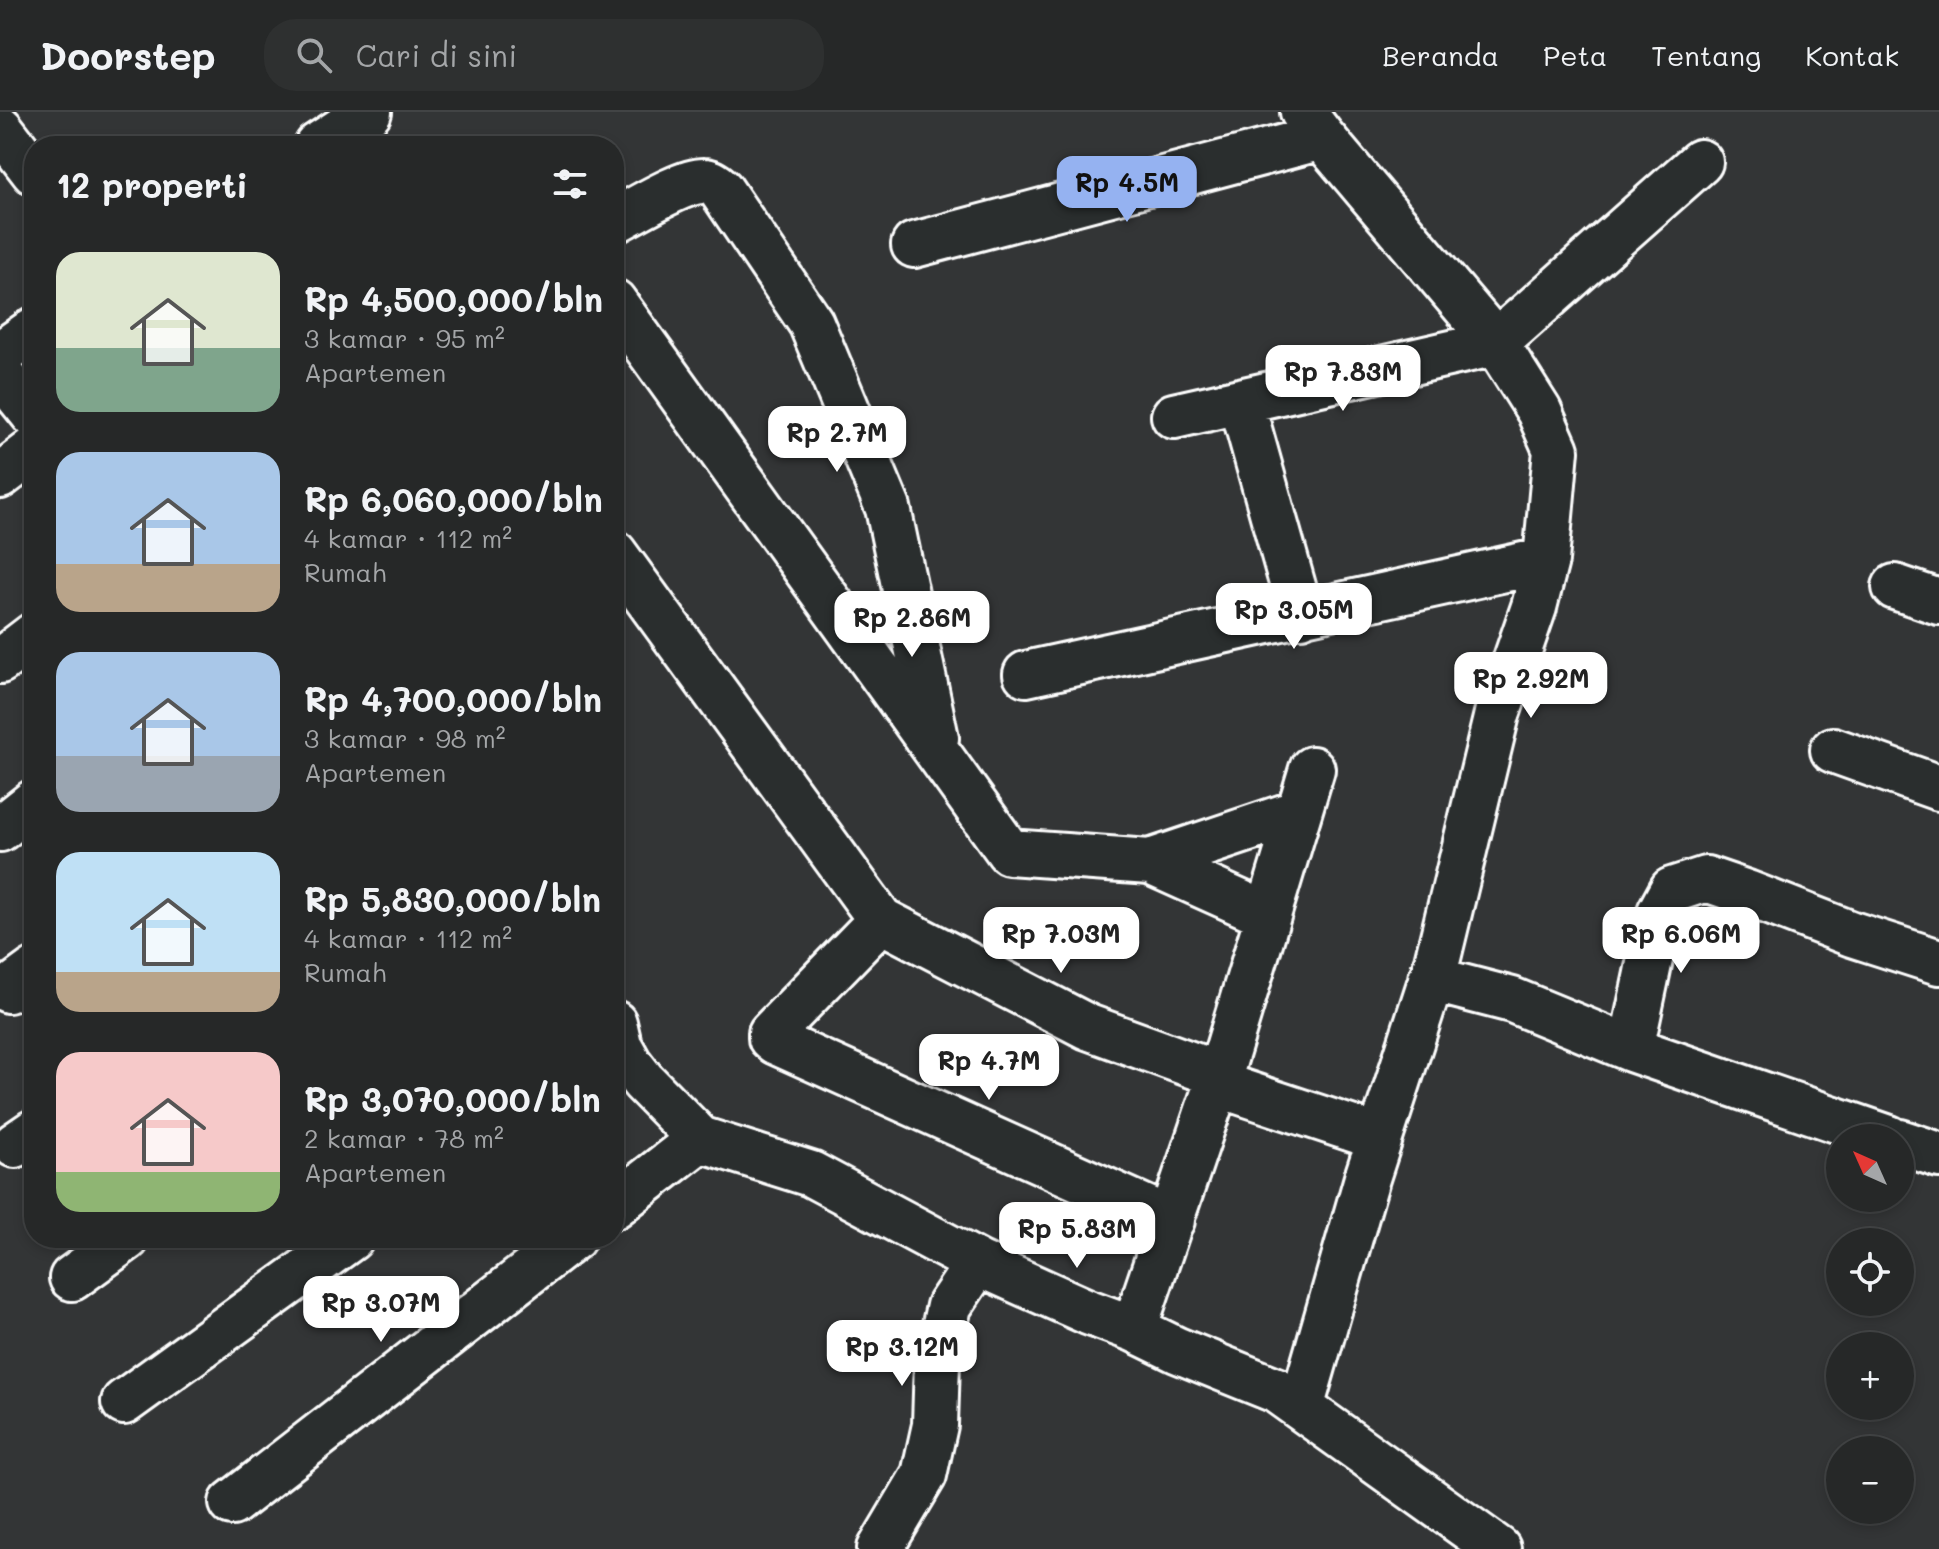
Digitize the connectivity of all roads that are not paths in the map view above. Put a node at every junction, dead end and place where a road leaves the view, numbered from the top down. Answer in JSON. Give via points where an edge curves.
{"nodes":[{"id":1,"x":369,"y":112,"type":"edge"},
{"id":2,"x":1312,"y":124,"type":"edge"},
{"id":3,"x":0,"y":128,"type":"edge"},
{"id":4,"x":332,"y":136,"type":"edge"},
{"id":5,"x":24,"y":159,"type":"edge"},
{"id":6,"x":1700,"y":162,"type":"dead end"},
{"id":7,"x":624,"y":216,"type":"edge"},
{"id":8,"x":914,"y":245,"type":"dead end"},
{"id":9,"x":624,"y":316,"type":"edge"},
{"id":10,"x":24,"y":337,"type":"edge"},
{"id":11,"x":1496,"y":343,"type":"junction"},
{"id":12,"x":0,"y":354,"type":"edge"},
{"id":13,"x":0,"y":373,"type":"edge"},
{"id":14,"x":1241,"y":401,"type":"junction"},
{"id":15,"x":24,"y":403,"type":"edge"},
{"id":16,"x":1174,"y":416,"type":"dead end"},
{"id":17,"x":24,"y":458,"type":"edge"},
{"id":18,"x":0,"y":476,"type":"edge"},
{"id":19,"x":1546,"y":560,"type":"junction"},
{"id":20,"x":624,"y":567,"type":"edge"},
{"id":21,"x":1895,"y":587,"type":"dead end"},
{"id":22,"x":1939,"y":602,"type":"edge"},
{"id":23,"x":1301,"y":615,"type":"junction"},
{"id":24,"x":24,"y":643,"type":"edge"},
{"id":25,"x":0,"y":661,"type":"edge"},
{"id":26,"x":1026,"y":674,"type":"dead end"},
{"id":27,"x":1833,"y":750,"type":"dead end"},
{"id":28,"x":940,"y":756,"type":"junction"},
{"id":29,"x":1312,"y":769,"type":"dead end"},
{"id":30,"x":1939,"y":788,"type":"edge"},
{"id":31,"x":24,"y":810,"type":"edge"},
{"id":32,"x":1299,"y":812,"type":"junction"},
{"id":33,"x":0,"y":829,"type":"edge"},
{"id":34,"x":1150,"y":862,"type":"junction"},
{"id":35,"x":1268,"y":915,"type":"junction"},
{"id":36,"x":881,"y":920,"type":"junction"},
{"id":37,"x":1939,"y":962,"type":"edge"},
{"id":38,"x":1431,"y":979,"type":"junction"},
{"id":39,"x":1631,"y":1049,"type":"junction"},
{"id":40,"x":624,"y":1054,"type":"edge"},
{"id":41,"x":1218,"y":1080,"type":"junction"},
{"id":42,"x":1848,"y":1124,"type":"edge"},
{"id":43,"x":1380,"y":1138,"type":"junction"},
{"id":44,"x":700,"y":1139,"type":"junction"},
{"id":45,"x":1914,"y":1147,"type":"edge"},
{"id":46,"x":1939,"y":1155,"type":"edge"},
{"id":47,"x":624,"y":1198,"type":"edge"},
{"id":48,"x":1172,"y":1220,"type":"junction"},
{"id":49,"x":113,"y":1248,"type":"edge"},
{"id":50,"x":337,"y":1248,"type":"edge"},
{"id":51,"x":560,"y":1248,"type":"edge"},
{"id":52,"x":978,"y":1263,"type":"junction"},
{"id":53,"x":72,"y":1278,"type":"dead end"},
{"id":54,"x":1134,"y":1329,"type":"junction"},
{"id":55,"x":124,"y":1402,"type":"dead end"},
{"id":56,"x":1301,"y":1408,"type":"junction"},
{"id":57,"x":232,"y":1503,"type":"dead end"},
{"id":58,"x":880,"y":1549,"type":"edge"},
{"id":59,"x":1498,"y":1549,"type":"edge"}],
"edges":[{"from":1,"to":4,"type":"street"},
{"from":2,"to":8,"type":"street"},
{"from":2,"to":11,"type":"street"},
{"from":3,"to":5,"type":"street"},
{"from":6,"to":11,"type":"street"},
{"from":7,"to":28,"type":"street","via":[[687,183],[714,183],[811,323],[888,508]]},
{"from":9,"to":28,"type":"street"},
{"from":10,"to":12,"type":"street"},
{"from":11,"to":14,"type":"street"},
{"from":11,"to":19,"type":"street","via":[[1539,411],[1556,450]]},
{"from":13,"to":15,"type":"street"},
{"from":14,"to":16,"type":"street"},
{"from":14,"to":23,"type":"street"},
{"from":17,"to":18,"type":"street"},
{"from":19,"to":23,"type":"street"},
{"from":19,"to":38,"type":"street","via":[[1497,714]]},
{"from":20,"to":36,"type":"street"},
{"from":21,"to":22,"type":"street"},
{"from":23,"to":26,"type":"street"},
{"from":24,"to":25,"type":"street"},
{"from":27,"to":30,"type":"street"},
{"from":28,"to":34,"type":"street","via":[[1009,852]]},
{"from":29,"to":32,"type":"street"},
{"from":31,"to":33,"type":"street"},
{"from":32,"to":34,"type":"street"},
{"from":32,"to":35,"type":"street"},
{"from":34,"to":35,"type":"street"},
{"from":35,"to":41,"type":"street"},
{"from":36,"to":41,"type":"street","via":[[1088,1027]]},
{"from":36,"to":48,"type":"street","via":[[771,1038]]},
{"from":37,"to":39,"type":"street","via":[[1706,879],[1672,890],[1660,912]]},
{"from":38,"to":39,"type":"street","via":[[1512,1000]]},
{"from":38,"to":43,"type":"street"},
{"from":39,"to":42,"type":"street"},
{"from":40,"to":44,"type":"street"},
{"from":41,"to":43,"type":"street"},
{"from":41,"to":48,"type":"street"},
{"from":43,"to":56,"type":"street"},
{"from":44,"to":47,"type":"street"},
{"from":44,"to":52,"type":"street","via":[[811,1174]]},
{"from":45,"to":46,"type":"street"},
{"from":48,"to":54,"type":"street"},
{"from":49,"to":53,"type":"street"},
{"from":50,"to":55,"type":"street"},
{"from":51,"to":57,"type":"street"},
{"from":52,"to":54,"type":"street"},
{"from":52,"to":58,"type":"street","via":[[949,1306],[924,1475]]},
{"from":54,"to":56,"type":"street","via":[[1276,1390]]},
{"from":56,"to":59,"type":"street"}]}
